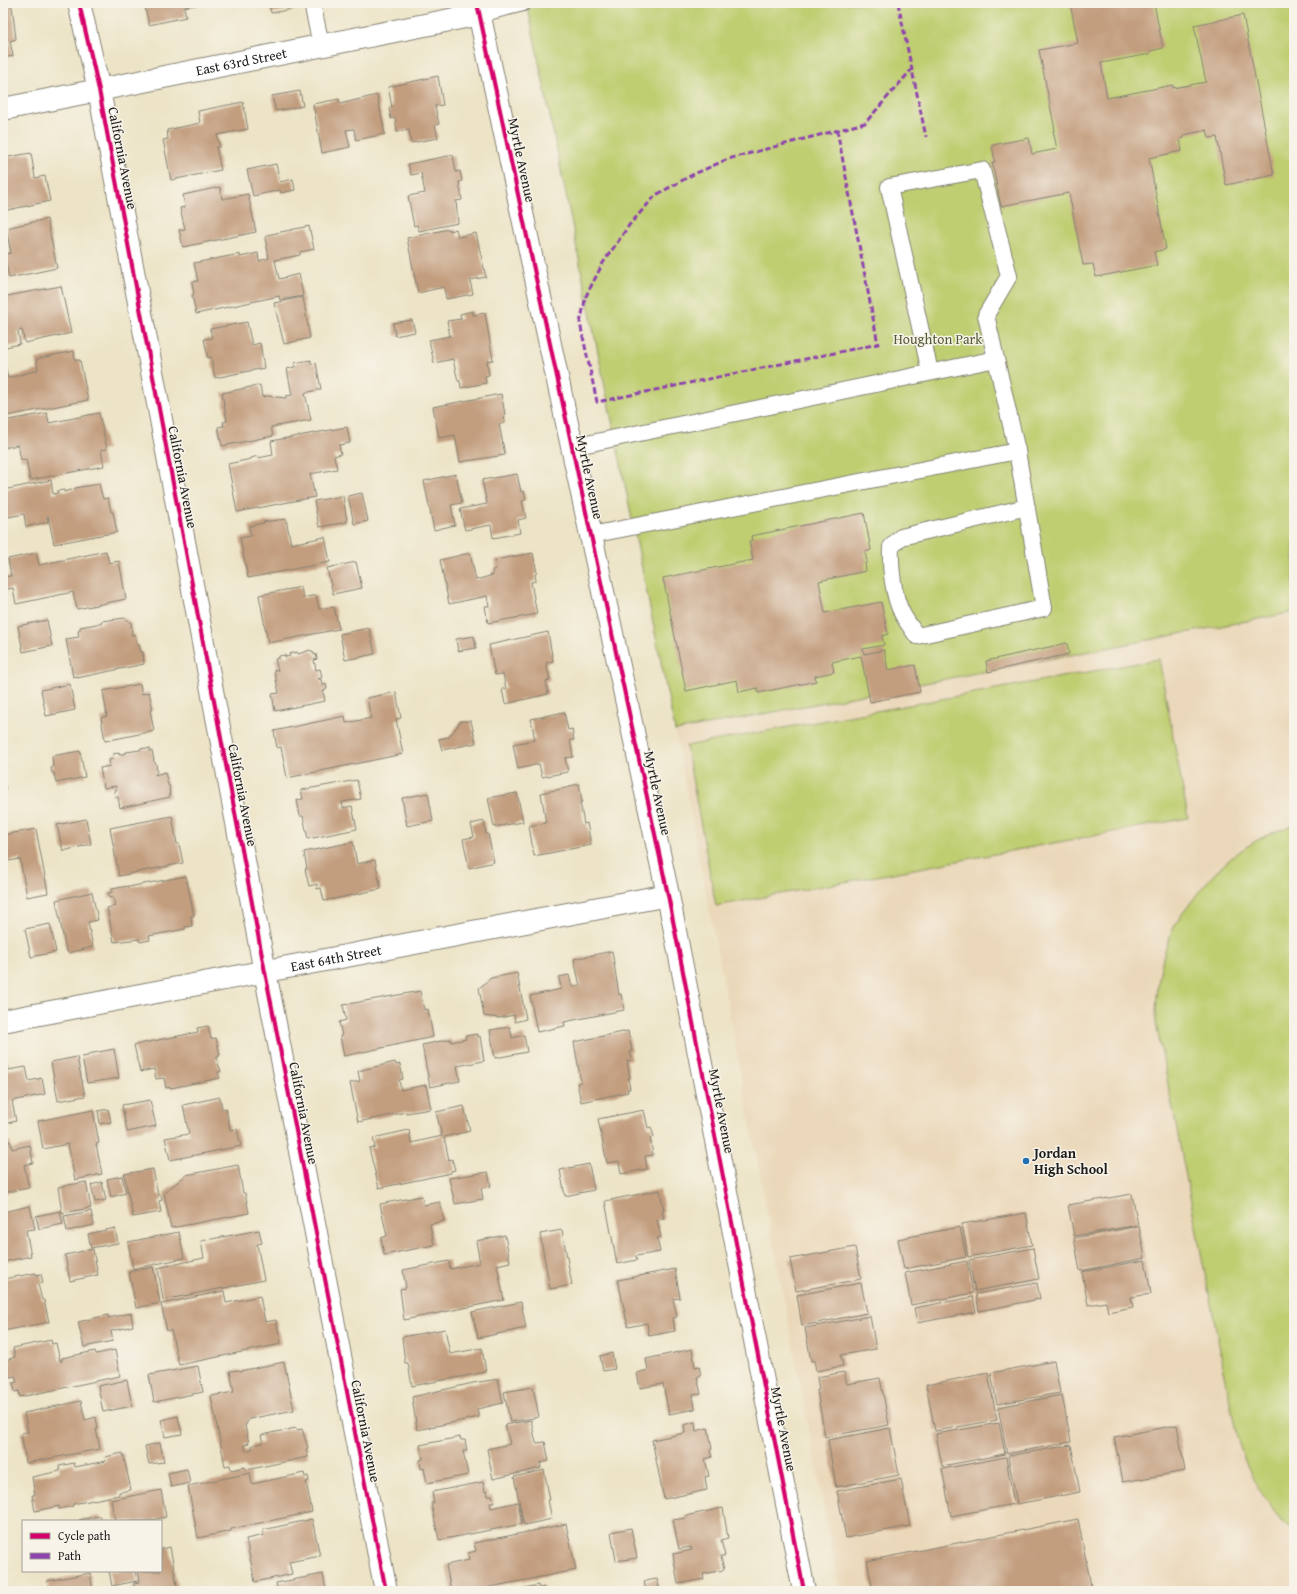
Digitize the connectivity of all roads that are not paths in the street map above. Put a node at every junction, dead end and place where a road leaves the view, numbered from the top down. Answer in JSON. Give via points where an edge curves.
{"nodes":[{"id":1,"x":79,"y":3,"type":"edge"},
{"id":2,"x":312,"y":3,"type":"edge"},
{"id":3,"x":523,"y":3,"type":"edge"},
{"id":4,"x":479,"y":8,"type":"edge"},
{"id":5,"x":320,"y":46,"type":"junction"},
{"id":6,"x":99,"y":90,"type":"junction"},
{"id":7,"x":3,"y":109,"type":"edge"},
{"id":8,"x":996,"y":358,"type":"junction"},
{"id":9,"x":930,"y":372,"type":"junction"},
{"id":10,"x":572,"y":446,"type":"junction"},
{"id":11,"x":1017,"y":451,"type":"junction"},
{"id":12,"x":1027,"y":507,"type":"junction"},
{"id":13,"x":591,"y":535,"type":"junction"},
{"id":14,"x":668,"y":895,"type":"junction"},
{"id":15,"x":265,"y":972,"type":"junction"},
{"id":16,"x":3,"y":1021,"type":"edge"},
{"id":17,"x":386,"y":1591,"type":"edge"},
{"id":18,"x":804,"y":1591,"type":"edge"}],
"edges":[{"from":1,"to":6,"type":"street","name":"California Avenue"},
{"from":2,"to":5,"type":"lane"},
{"from":3,"to":4,"type":"lane"},
{"from":4,"to":5,"type":"street","name":"East 63rd Street"},
{"from":4,"to":10,"type":"street","name":"Myrtle Avenue"},
{"from":5,"to":6,"type":"street","name":"East 63rd Street"},
{"from":6,"to":7,"type":"street","name":"East 63rd Street"},
{"from":6,"to":15,"type":"street","name":"California Avenue"},
{"from":8,"to":9,"type":"lane"},
{"from":8,"to":9,"type":"lane","via":[[986,315],[1009,276],[982,170],[889,187]]},
{"from":8,"to":11,"type":"lane"},
{"from":9,"to":10,"type":"lane"},
{"from":10,"to":13,"type":"street","name":"Myrtle Avenue"},
{"from":11,"to":12,"type":"lane"},
{"from":11,"to":13,"type":"lane"},
{"from":12,"to":12,"type":"lane","via":[[1044,608],[917,636],[902,613],[895,589],[890,564],[891,546],[901,537]]},
{"from":13,"to":14,"type":"street","name":"Myrtle Avenue"},
{"from":14,"to":15,"type":"street","name":"East 64th Street"},
{"from":14,"to":18,"type":"street","name":"Myrtle Avenue"},
{"from":15,"to":16,"type":"street","name":"East 64th Street"},
{"from":15,"to":17,"type":"street","name":"California Avenue"}]}
